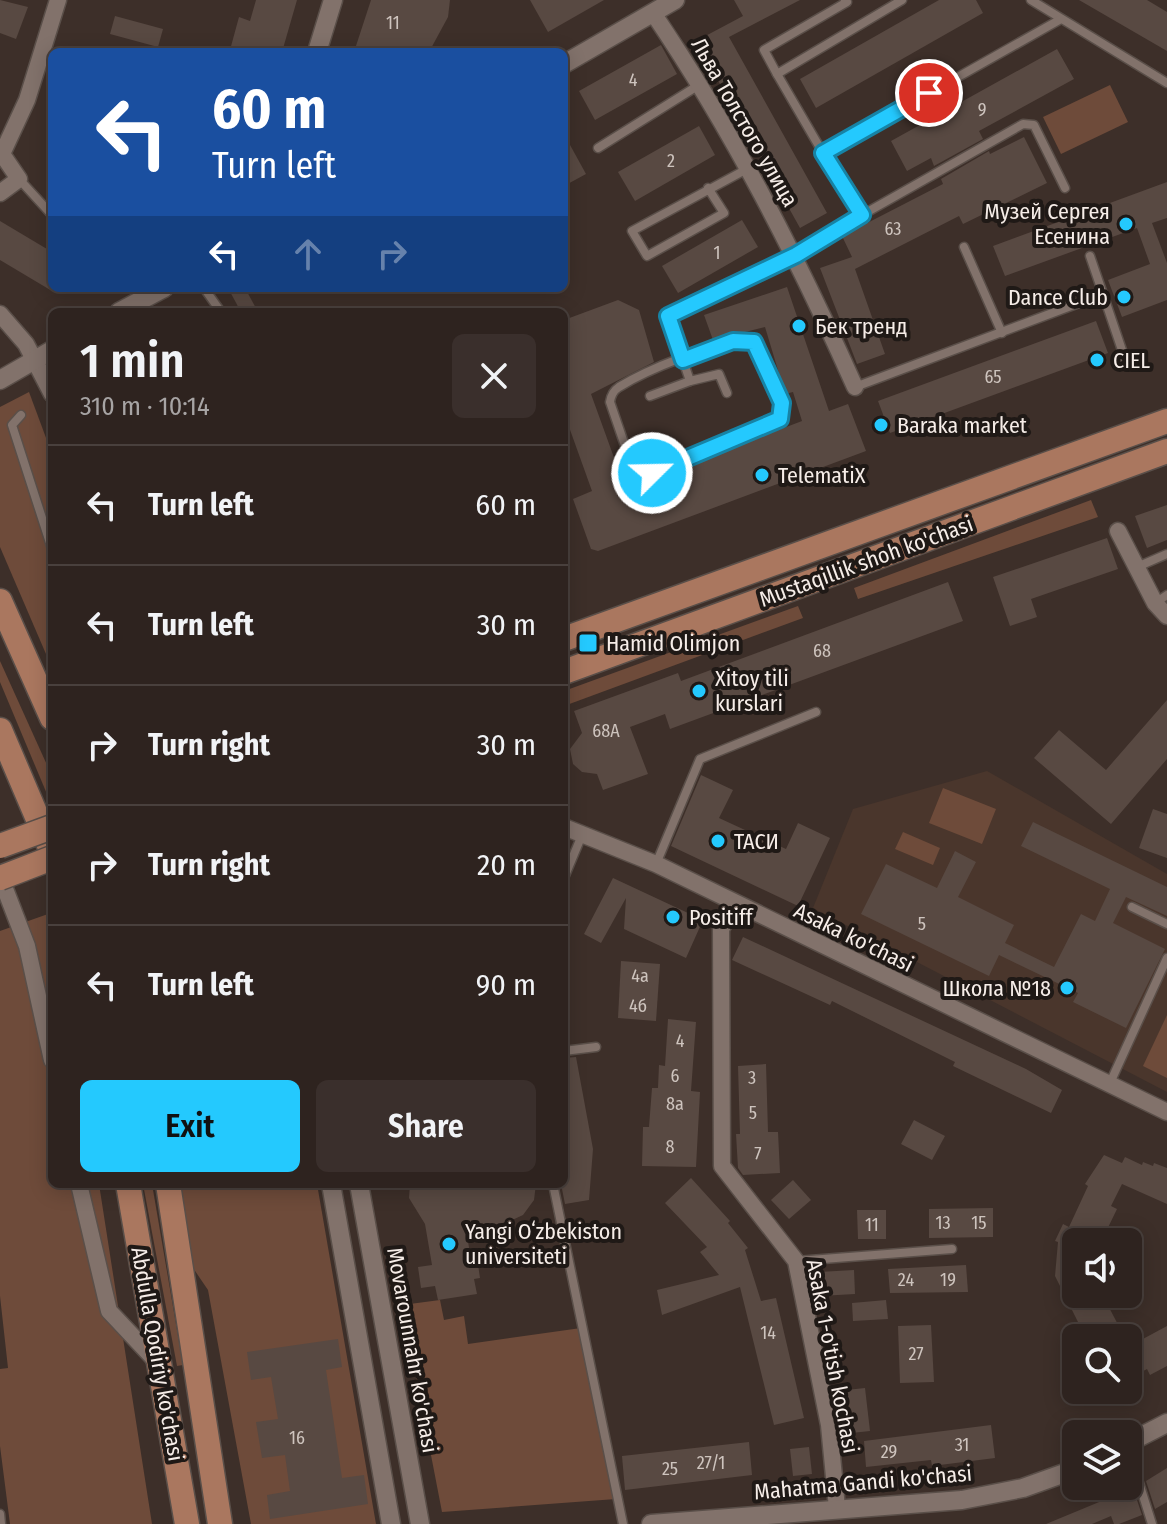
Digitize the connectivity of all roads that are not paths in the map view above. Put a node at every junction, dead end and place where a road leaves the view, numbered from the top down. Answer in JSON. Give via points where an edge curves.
{"nodes":[{"id":1,"x":58,"y":0,"type":"edge"},
{"id":2,"x":333,"y":0,"type":"edge"},
{"id":3,"x":675,"y":0,"type":"edge"},
{"id":4,"x":902,"y":0,"type":"edge"},
{"id":5,"x":1031,"y":0,"type":"edge"},
{"id":6,"x":848,"y":1,"type":"edge"},
{"id":7,"x":653,"y":13,"type":"junction"},
{"id":8,"x":1061,"y":19,"type":"junction"},
{"id":9,"x":318,"y":48,"type":"edge"},
{"id":10,"x":568,"y":62,"type":"edge"},
{"id":11,"x":777,"y":74,"type":"junction"},
{"id":12,"x":1167,"y":83,"type":"edge"},
{"id":13,"x":701,"y":84,"type":"junction"},
{"id":14,"x":598,"y":148,"type":"dead end"},
{"id":15,"x":1,"y":153,"type":"edge"},
{"id":16,"x":823,"y":153,"type":"junction"},
{"id":17,"x":747,"y":169,"type":"junction"},
{"id":18,"x":10,"y":175,"type":"edge"},
{"id":19,"x":708,"y":188,"type":"junction"},
{"id":20,"x":1065,"y":188,"type":"dead end"},
{"id":21,"x":0,"y":193,"type":"edge"},
{"id":22,"x":48,"y":211,"type":"edge"},
{"id":23,"x":862,"y":215,"type":"junction"},
{"id":24,"x":964,"y":247,"type":"dead end"},
{"id":25,"x":796,"y":255,"type":"junction"},
{"id":26,"x":1090,"y":256,"type":"dead end"},
{"id":27,"x":140,"y":293,"type":"edge"},
{"id":28,"x":1103,"y":294,"type":"junction"},
{"id":29,"x":123,"y":308,"type":"edge"},
{"id":30,"x":0,"y":314,"type":"edge"},
{"id":31,"x":1002,"y":333,"type":"junction"},
{"id":32,"x":48,"y":352,"type":"edge"},
{"id":33,"x":1125,"y":359,"type":"dead end"},
{"id":34,"x":683,"y":360,"type":"junction"},
{"id":35,"x":34,"y":361,"type":"junction"},
{"id":36,"x":0,"y":380,"type":"edge"},
{"id":37,"x":690,"y":381,"type":"junction"},
{"id":38,"x":48,"y":387,"type":"edge"},
{"id":39,"x":855,"y":387,"type":"joint"},
{"id":40,"x":727,"y":393,"type":"dead end"},
{"id":41,"x":650,"y":396,"type":"dead end"},
{"id":42,"x":21,"y":415,"type":"dead end"},
{"id":43,"x":1167,"y":421,"type":"edge"},
{"id":44,"x":1167,"y":451,"type":"edge"},
{"id":45,"x":1118,"y":531,"type":"dead end"},
{"id":46,"x":48,"y":537,"type":"edge"},
{"id":47,"x":1167,"y":554,"type":"edge"},
{"id":48,"x":1137,"y":567,"type":"junction"},
{"id":49,"x":1161,"y":599,"type":"edge"},
{"id":50,"x":0,"y":601,"type":"edge"},
{"id":51,"x":1167,"y":616,"type":"edge"},
{"id":52,"x":568,"y":638,"type":"edge"},
{"id":53,"x":568,"y":671,"type":"edge"},
{"id":54,"x":48,"y":709,"type":"edge"},
{"id":55,"x":816,"y":712,"type":"dead end"},
{"id":56,"x":0,"y":730,"type":"edge"},
{"id":57,"x":48,"y":828,"type":"edge"},
{"id":58,"x":568,"y":829,"type":"edge"},
{"id":59,"x":582,"y":835,"type":"junction"},
{"id":60,"x":48,"y":843,"type":"edge"},
{"id":61,"x":0,"y":846,"type":"edge"},
{"id":62,"x":48,"y":859,"type":"edge"},
{"id":63,"x":656,"y":864,"type":"junction"},
{"id":64,"x":568,"y":868,"type":"edge"},
{"id":65,"x":0,"y":877,"type":"edge"},
{"id":66,"x":735,"y":904,"type":"junction"},
{"id":67,"x":1132,"y":907,"type":"dead end"},
{"id":68,"x":1167,"y":924,"type":"edge"},
{"id":69,"x":1167,"y":958,"type":"edge"},
{"id":70,"x":48,"y":1042,"type":"edge"},
{"id":71,"x":596,"y":1047,"type":"dead end"},
{"id":72,"x":568,"y":1050,"type":"edge"},
{"id":73,"x":1110,"y":1083,"type":"junction"},
{"id":74,"x":1167,"y":1112,"type":"edge"},
{"id":75,"x":80,"y":1188,"type":"edge"},
{"id":76,"x":129,"y":1188,"type":"edge"},
{"id":77,"x":169,"y":1188,"type":"edge"},
{"id":78,"x":332,"y":1188,"type":"edge"},
{"id":79,"x":360,"y":1188,"type":"edge"},
{"id":80,"x":554,"y":1188,"type":"edge"},
{"id":81,"x":952,"y":1249,"type":"dead end"},
{"id":82,"x":796,"y":1261,"type":"junction"},
{"id":83,"x":160,"y":1366,"type":"junction"},
{"id":84,"x":1167,"y":1423,"type":"edge"},
{"id":85,"x":1142,"y":1438,"type":"edge"},
{"id":86,"x":1062,"y":1474,"type":"edge"},
{"id":87,"x":1142,"y":1492,"type":"edge"},
{"id":88,"x":837,"y":1508,"type":"junction"},
{"id":89,"x":0,"y":1514,"type":"edge"},
{"id":90,"x":757,"y":1520,"type":"edge"},
{"id":91,"x":1,"y":1524,"type":"edge"},
{"id":92,"x":187,"y":1524,"type":"edge"},
{"id":93,"x":220,"y":1524,"type":"edge"},
{"id":94,"x":391,"y":1524,"type":"edge"},
{"id":95,"x":420,"y":1524,"type":"edge"},
{"id":96,"x":623,"y":1524,"type":"edge"},
{"id":97,"x":651,"y":1524,"type":"edge"},
{"id":98,"x":1152,"y":1524,"type":"edge"}],
"edges":[{"from":1,"to":15,"type":"street","via":[[27,100]]},
{"from":2,"to":9,"type":"street"},
{"from":3,"to":7,"type":"street"},
{"from":4,"to":11,"type":"lane"},
{"from":5,"to":8,"type":"lane"},
{"from":6,"to":11,"type":"lane","via":[[764,50]]},
{"from":7,"to":10,"type":"street"},
{"from":7,"to":13,"type":"street","name":"Льва Толстого улица"},
{"from":8,"to":12,"type":"lane"},
{"from":8,"to":16,"type":"lane"},
{"from":11,"to":16,"type":"lane"},
{"from":13,"to":14,"type":"lane"},
{"from":13,"to":17,"type":"street","name":"Льва Толстого улица"},
{"from":15,"to":18,"type":"street"},
{"from":16,"to":23,"type":"lane"},
{"from":17,"to":19,"type":"lane"},
{"from":17,"to":25,"type":"street","name":"Льва Толстого улица"},
{"from":18,"to":21,"type":"street"},
{"from":18,"to":22,"type":"lane"},
{"from":19,"to":19,"type":"lane","via":[[724,213],[647,256],[632,231]]},
{"from":20,"to":23,"type":"lane","via":[[1034,125],[1023,124]]},
{"from":23,"to":25,"type":"lane"},
{"from":24,"to":31,"type":"lane"},
{"from":25,"to":34,"type":"lane","via":[[668,316]]},
{"from":25,"to":39,"type":"street","name":"Льва Толстого улица"},
{"from":26,"to":28,"type":"lane"},
{"from":27,"to":29,"type":"street"},
{"from":28,"to":31,"type":"lane"},
{"from":28,"to":33,"type":"lane"},
{"from":30,"to":35,"type":"street"},
{"from":31,"to":39,"type":"lane"},
{"from":32,"to":35,"type":"street"},
{"from":34,"to":34,"type":"lane","via":[[733,341],[754,342],[782,403],[780,419],[652,473],[634,472],[611,395]]},
{"from":34,"to":37,"type":"lane"},
{"from":35,"to":36,"type":"street"},
{"from":35,"to":38,"type":"street"},
{"from":37,"to":40,"type":"lane","via":[[719,374]]},
{"from":37,"to":41,"type":"lane"},
{"from":42,"to":46,"type":"lane","via":[[12,425]]},
{"from":43,"to":52,"type":"main road","name":"Mustaqillik shoh ko'chasi"},
{"from":44,"to":53,"type":"main road","name":"Mustaqillik shoh ko'chasi"},
{"from":45,"to":48,"type":"street"},
{"from":47,"to":48,"type":"lane"},
{"from":48,"to":49,"type":"street"},
{"from":49,"to":51,"type":"street"},
{"from":50,"to":54,"type":"main road"},
{"from":55,"to":63,"type":"lane","via":[[700,759]]},
{"from":56,"to":60,"type":"main road"},
{"from":57,"to":61,"type":"main road","bridge":true},
{"from":58,"to":59,"type":"street","name":"Asaka ko'chasi"},
{"from":59,"to":63,"type":"street","name":"Asaka ko'chasi"},
{"from":59,"to":64,"type":"lane"},
{"from":62,"to":65,"type":"main road","bridge":true},
{"from":63,"to":66,"type":"street","name":"Asaka ko'chasi"},
{"from":65,"to":70,"type":"street","via":[[27,946]]},
{"from":66,"to":73,"type":"street","name":"Asaka ko'chasi"},
{"from":66,"to":82,"type":"street","name":"Asaka 1-o'tish kochasi","via":[[721,929],[722,1166]]},
{"from":67,"to":68,"type":"lane"},
{"from":69,"to":73,"type":"lane"},
{"from":71,"to":72,"type":"lane"},
{"from":73,"to":74,"type":"street","name":"Asaka ko'chasi"},
{"from":75,"to":83,"type":"street","via":[[109,1311]]},
{"from":76,"to":83,"type":"main road","name":"Abdulla Qodiriy ko'chasi"},
{"from":77,"to":93,"type":"main road","name":"Abdulla Qodiriy ko'chasi"},
{"from":78,"to":94,"type":"street"},
{"from":79,"to":95,"type":"street","name":"Movarounnahr ko'chasi"},
{"from":80,"to":96,"type":"lane"},
{"from":81,"to":82,"type":"lane"},
{"from":82,"to":88,"type":"street","name":"Asaka 1-o'tish kochasi","via":[[829,1425]]},
{"from":83,"to":92,"type":"main road","name":"Abdulla Qodiriy ko'chasi"},
{"from":84,"to":85,"type":"street"},
{"from":86,"to":88,"type":"street","name":"Mahatma Gandi ko'chasi","via":[[962,1500]]},
{"from":87,"to":98,"type":"lane"},
{"from":88,"to":90,"type":"street","name":"Mahatma Gandi ko'chasi"},
{"from":89,"to":91,"type":"lane"},
{"from":90,"to":97,"type":"street","name":"Mahatma Gandi ko'chasi"}]}
